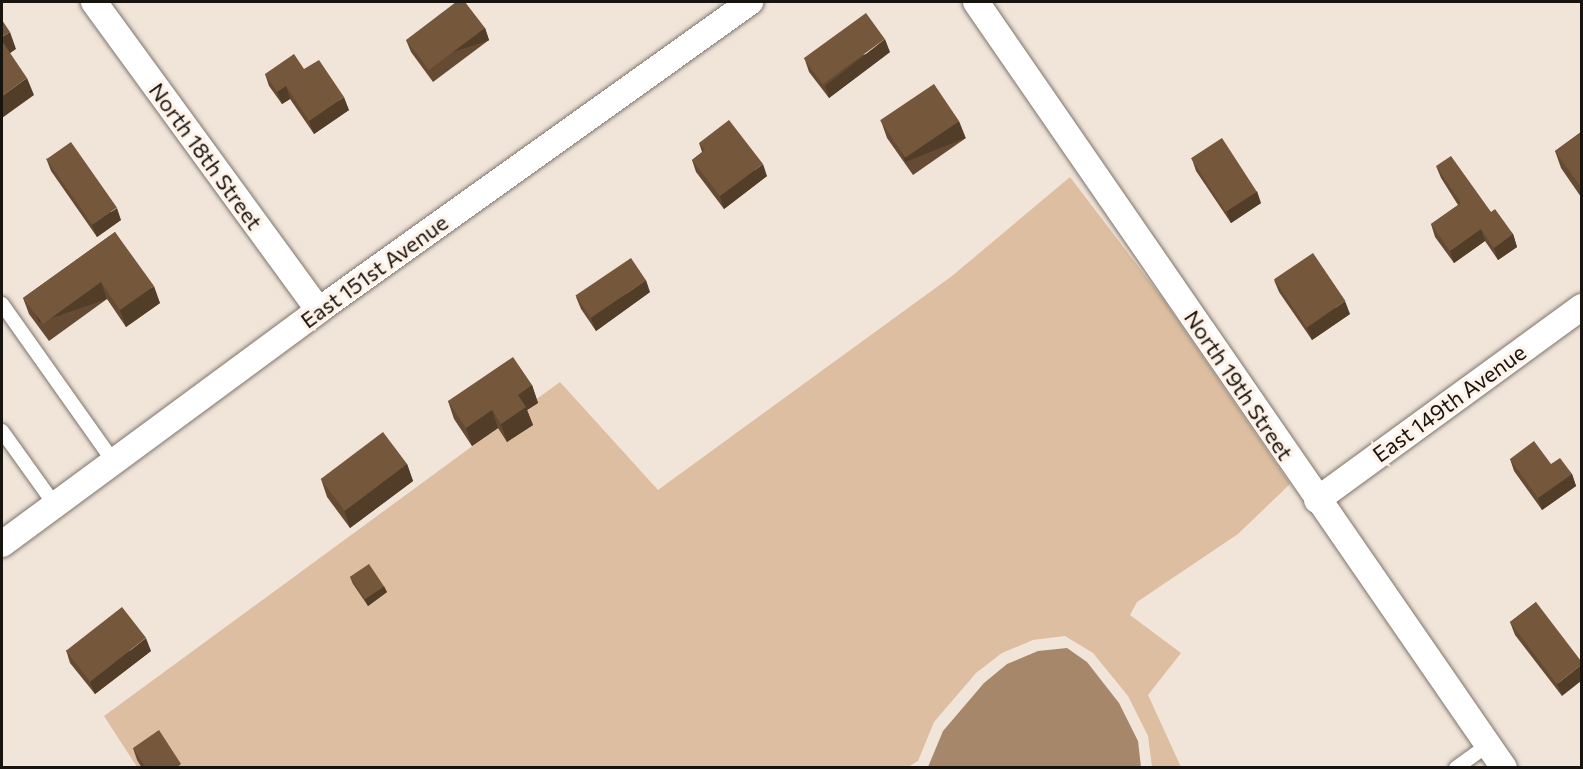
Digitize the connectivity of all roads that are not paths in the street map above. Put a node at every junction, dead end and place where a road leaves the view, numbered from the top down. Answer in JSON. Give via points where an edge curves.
{"nodes":[{"id":1,"x":94,"y":2,"type":"edge"},
{"id":2,"x":750,"y":2,"type":"edge"},
{"id":3,"x":976,"y":2,"type":"edge"},
{"id":4,"x":2,"y":304,"type":"edge"},
{"id":5,"x":1581,"y":307,"type":"edge"},
{"id":6,"x":319,"y":310,"type":"junction"},
{"id":7,"x":2,"y":431,"type":"edge"},
{"id":8,"x":114,"y":462,"type":"junction"},
{"id":9,"x":1317,"y":500,"type":"junction"},
{"id":10,"x":55,"y":505,"type":"junction"},
{"id":11,"x":3,"y":540,"type":"edge"},
{"id":12,"x":1488,"y":745,"type":"junction"},
{"id":13,"x":1456,"y":768,"type":"edge"},
{"id":14,"x":1504,"y":768,"type":"edge"}],
"edges":[{"from":1,"to":6,"type":"street","name":"North 18th Street"},
{"from":2,"to":6,"type":"street","name":"East 151st Avenue"},
{"from":3,"to":9,"type":"street","name":"North 19th Street"},
{"from":4,"to":8,"type":"lane"},
{"from":5,"to":9,"type":"street","name":"East 149th Avenue"},
{"from":6,"to":8,"type":"street","name":"East 151st Avenue"},
{"from":7,"to":10,"type":"lane"},
{"from":8,"to":10,"type":"street","name":"East 151st Avenue"},
{"from":9,"to":12,"type":"street","name":"North 19th Street"},
{"from":10,"to":11,"type":"street","name":"East 151st Avenue"},
{"from":12,"to":13,"type":"lane"},
{"from":12,"to":14,"type":"street","name":"North 19th Street"}]}
